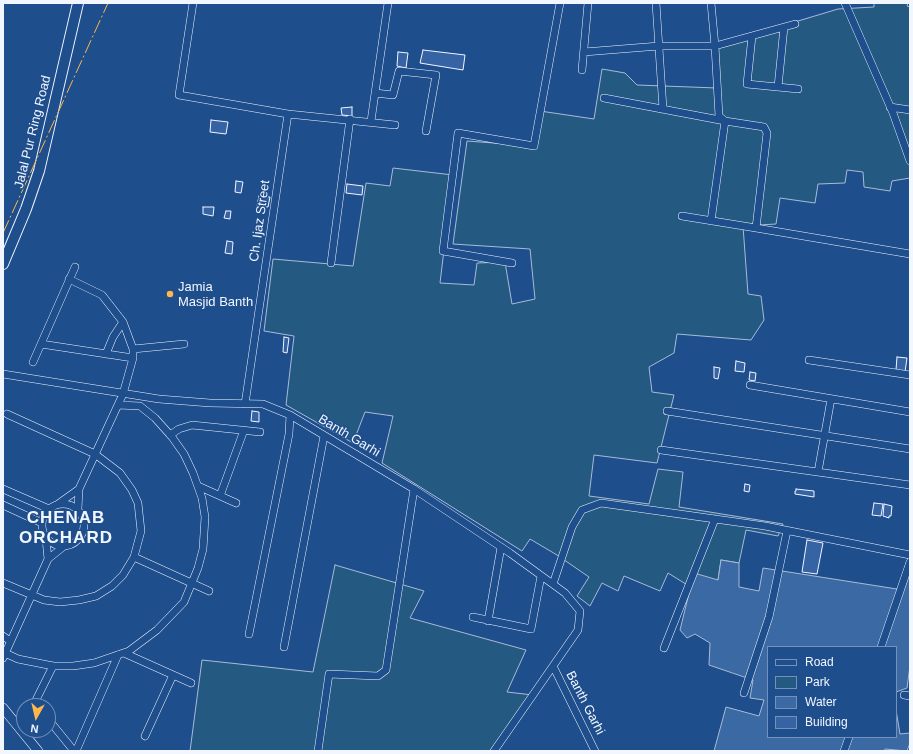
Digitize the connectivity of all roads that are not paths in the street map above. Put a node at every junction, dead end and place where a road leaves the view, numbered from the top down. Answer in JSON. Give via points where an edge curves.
{"nodes":[{"id":1,"x":78,"y":3,"type":"edge"},
{"id":2,"x":193,"y":3,"type":"edge"},
{"id":3,"x":388,"y":3,"type":"edge"},
{"id":4,"x":560,"y":3,"type":"edge"},
{"id":5,"x":588,"y":3,"type":"edge"},
{"id":6,"x":656,"y":3,"type":"edge"},
{"id":7,"x":711,"y":3,"type":"edge"},
{"id":8,"x":845,"y":3,"type":"edge"},
{"id":9,"x":795,"y":24,"type":"dead end"},
{"id":10,"x":784,"y":27,"type":"junction"},
{"id":11,"x":752,"y":36,"type":"junction"},
{"id":12,"x":659,"y":46,"type":"junction"},
{"id":13,"x":715,"y":46,"type":"junction"},
{"id":14,"x":584,"y":52,"type":"junction"},
{"id":15,"x":582,"y":70,"type":"dead end"},
{"id":16,"x":778,"y":87,"type":"junction"},
{"id":17,"x":798,"y":89,"type":"dead end"},
{"id":18,"x":375,"y":93,"type":"junction"},
{"id":19,"x":604,"y":98,"type":"dead end"},
{"id":20,"x":890,"y":107,"type":"junction"},
{"id":21,"x":663,"y":109,"type":"junction"},
{"id":22,"x":910,"y":110,"type":"edge"},
{"id":23,"x":288,"y":114,"type":"junction"},
{"id":24,"x":350,"y":120,"type":"junction"},
{"id":25,"x":726,"y":121,"type":"junction"},
{"id":26,"x":371,"y":122,"type":"junction"},
{"id":27,"x":395,"y":125,"type":"dead end"},
{"id":28,"x":426,"y":131,"type":"dead end"},
{"id":29,"x":910,"y":161,"type":"edge"},
{"id":30,"x":682,"y":216,"type":"dead end"},
{"id":31,"x":712,"y":221,"type":"junction"},
{"id":32,"x":756,"y":228,"type":"junction"},
{"id":33,"x":910,"y":254,"type":"edge"},
{"id":34,"x":331,"y":263,"type":"dead end"},
{"id":35,"x":512,"y":263,"type":"dead end"},
{"id":36,"x":3,"y":264,"type":"edge"},
{"id":37,"x":75,"y":267,"type":"dead end"},
{"id":38,"x":69,"y":280,"type":"junction"},
{"id":39,"x":123,"y":322,"type":"junction"},
{"id":40,"x":41,"y":344,"type":"junction"},
{"id":41,"x":184,"y":344,"type":"dead end"},
{"id":42,"x":133,"y":349,"type":"junction"},
{"id":43,"x":106,"y":354,"type":"junction"},
{"id":44,"x":132,"y":358,"type":"junction"},
{"id":45,"x":809,"y":360,"type":"dead end"},
{"id":46,"x":33,"y":362,"type":"dead end"},
{"id":47,"x":3,"y":374,"type":"edge"},
{"id":48,"x":910,"y":375,"type":"edge"},
{"id":49,"x":750,"y":385,"type":"dead end"},
{"id":50,"x":123,"y":394,"type":"junction"},
{"id":51,"x":831,"y":399,"type":"junction"},
{"id":52,"x":245,"y":404,"type":"junction"},
{"id":53,"x":118,"y":405,"type":"junction"},
{"id":54,"x":667,"y":411,"type":"dead end"},
{"id":55,"x":910,"y":412,"type":"edge"},
{"id":56,"x":7,"y":414,"type":"dead end"},
{"id":57,"x":290,"y":415,"type":"junction"},
{"id":58,"x":244,"y":430,"type":"junction"},
{"id":59,"x":260,"y":432,"type":"dead end"},
{"id":60,"x":170,"y":435,"type":"junction"},
{"id":61,"x":324,"y":436,"type":"junction"},
{"id":62,"x":825,"y":436,"type":"junction"},
{"id":63,"x":910,"y":449,"type":"edge"},
{"id":64,"x":661,"y":450,"type":"dead end"},
{"id":65,"x":95,"y":454,"type":"junction"},
{"id":66,"x":818,"y":472,"type":"junction"},
{"id":67,"x":910,"y":485,"type":"edge"},
{"id":68,"x":198,"y":486,"type":"junction"},
{"id":69,"x":3,"y":488,"type":"edge"},
{"id":70,"x":79,"y":489,"type":"junction"},
{"id":71,"x":414,"y":489,"type":"junction"},
{"id":72,"x":220,"y":496,"type":"junction"},
{"id":73,"x":236,"y":503,"type":"dead end"},
{"id":74,"x":58,"y":504,"type":"junction"},
{"id":75,"x":3,"y":506,"type":"edge"},
{"id":76,"x":48,"y":509,"type":"junction"},
{"id":77,"x":78,"y":510,"type":"junction"},
{"id":78,"x":715,"y":519,"type":"junction"},
{"id":79,"x":42,"y":523,"type":"junction"},
{"id":80,"x":787,"y":531,"type":"junction"},
{"id":81,"x":46,"y":539,"type":"junction"},
{"id":82,"x":63,"y":547,"type":"junction"},
{"id":83,"x":501,"y":547,"type":"junction"},
{"id":84,"x":910,"y":555,"type":"edge"},
{"id":85,"x":134,"y":557,"type":"junction"},
{"id":86,"x":48,"y":559,"type":"junction"},
{"id":87,"x":910,"y":562,"type":"edge"},
{"id":88,"x":541,"y":576,"type":"junction"},
{"id":89,"x":3,"y":583,"type":"edge"},
{"id":90,"x":191,"y":584,"type":"junction"},
{"id":91,"x":553,"y":584,"type":"junction"},
{"id":92,"x":209,"y":591,"type":"dead end"},
{"id":93,"x":32,"y":595,"type":"junction"},
{"id":94,"x":473,"y":618,"type":"dead end"},
{"id":95,"x":488,"y":621,"type":"junction"},
{"id":96,"x":249,"y":634,"type":"dead end"},
{"id":97,"x":3,"y":636,"type":"edge"},
{"id":98,"x":10,"y":641,"type":"junction"},
{"id":99,"x":881,"y":646,"type":"edge"},
{"id":100,"x":284,"y":647,"type":"dead end"},
{"id":101,"x":664,"y":648,"type":"dead end"},
{"id":102,"x":121,"y":654,"type":"junction"},
{"id":103,"x":4,"y":656,"type":"edge"},
{"id":104,"x":52,"y":666,"type":"junction"},
{"id":105,"x":553,"y":666,"type":"junction"},
{"id":106,"x":173,"y":675,"type":"junction"},
{"id":107,"x":191,"y":683,"type":"dead end"},
{"id":108,"x":744,"y":693,"type":"dead end"},
{"id":109,"x":37,"y":698,"type":"edge"},
{"id":110,"x":3,"y":708,"type":"edge"},
{"id":111,"x":56,"y":728,"type":"edge"},
{"id":112,"x":145,"y":736,"type":"dead end"},
{"id":113,"x":849,"y":738,"type":"edge"},
{"id":114,"x":36,"y":750,"type":"edge"},
{"id":115,"x":75,"y":751,"type":"edge"},
{"id":116,"x":318,"y":751,"type":"edge"},
{"id":117,"x":494,"y":751,"type":"edge"},
{"id":118,"x":595,"y":751,"type":"edge"},
{"id":119,"x":844,"y":751,"type":"edge"}],
"edges":[{"from":1,"to":36,"type":"main road","name":"Jalal Pur Ring Road","via":[[39,171]]},
{"from":2,"to":23,"type":"street","via":[[179,95]]},
{"from":3,"to":18,"type":"street"},
{"from":4,"to":35,"type":"street","via":[[534,146],[458,133],[443,251]]},
{"from":5,"to":14,"type":"street"},
{"from":6,"to":12,"type":"street"},
{"from":7,"to":13,"type":"street"},
{"from":8,"to":20,"type":"street"},
{"from":9,"to":10,"type":"street"},
{"from":10,"to":11,"type":"street"},
{"from":10,"to":16,"type":"street"},
{"from":11,"to":13,"type":"street"},
{"from":11,"to":16,"type":"street","via":[[747,84]]},
{"from":12,"to":13,"type":"street"},
{"from":12,"to":14,"type":"street"},
{"from":12,"to":21,"type":"street"},
{"from":13,"to":25,"type":"street","via":[[719,116]]},
{"from":14,"to":15,"type":"street"},
{"from":16,"to":17,"type":"street"},
{"from":18,"to":26,"type":"street"},
{"from":18,"to":28,"type":"street","via":[[393,95],[399,71],[436,75]]},
{"from":19,"to":21,"type":"street"},
{"from":20,"to":22,"type":"street"},
{"from":20,"to":29,"type":"street"},
{"from":21,"to":25,"type":"street"},
{"from":23,"to":24,"type":"street"},
{"from":23,"to":52,"type":"street","name":"Ch. Ijaz Street"},
{"from":24,"to":26,"type":"street"},
{"from":24,"to":34,"type":"street"},
{"from":25,"to":31,"type":"street"},
{"from":25,"to":32,"type":"street","via":[[764,127],[767,133]]},
{"from":26,"to":27,"type":"street"},
{"from":30,"to":31,"type":"street"},
{"from":31,"to":32,"type":"street"},
{"from":32,"to":33,"type":"street"},
{"from":37,"to":38,"type":"street"},
{"from":38,"to":39,"type":"street","via":[[102,295]]},
{"from":38,"to":40,"type":"street"},
{"from":39,"to":42,"type":"street"},
{"from":39,"to":43,"type":"street"},
{"from":40,"to":43,"type":"street"},
{"from":40,"to":46,"type":"street"},
{"from":41,"to":42,"type":"street"},
{"from":42,"to":44,"type":"street"},
{"from":43,"to":44,"type":"street"},
{"from":44,"to":50,"type":"street"},
{"from":45,"to":48,"type":"street"},
{"from":47,"to":50,"type":"street","name":"Banth Garhi"},
{"from":49,"to":51,"type":"street"},
{"from":50,"to":52,"type":"street","name":"Banth Garhi","via":[[164,400]]},
{"from":50,"to":53,"type":"street"},
{"from":51,"to":55,"type":"street"},
{"from":51,"to":62,"type":"street"},
{"from":52,"to":57,"type":"street","name":"Banth Garhi","via":[[263,404]]},
{"from":53,"to":60,"type":"street","via":[[140,406]]},
{"from":53,"to":65,"type":"street"},
{"from":54,"to":62,"type":"street"},
{"from":56,"to":65,"type":"street"},
{"from":57,"to":61,"type":"street","name":"Banth Garhi"},
{"from":57,"to":96,"type":"street","via":[[289,434]]},
{"from":58,"to":59,"type":"street"},
{"from":58,"to":60,"type":"street","via":[[192,425]]},
{"from":58,"to":72,"type":"street"},
{"from":60,"to":68,"type":"street","via":[[184,454]]},
{"from":61,"to":71,"type":"street","name":"Banth Garhi"},
{"from":61,"to":100,"type":"street"},
{"from":62,"to":63,"type":"street"},
{"from":62,"to":66,"type":"street"},
{"from":64,"to":66,"type":"street"},
{"from":65,"to":70,"type":"street"},
{"from":65,"to":85,"type":"street","via":[[120,472],[138,503],[141,531]]},
{"from":66,"to":67,"type":"street"},
{"from":68,"to":72,"type":"street"},
{"from":68,"to":90,"type":"street","via":[[205,517],[205,532],[198,568]]},
{"from":69,"to":76,"type":"street"},
{"from":70,"to":74,"type":"street"},
{"from":70,"to":77,"type":"street"},
{"from":71,"to":83,"type":"street","name":"Banth Garhi"},
{"from":71,"to":116,"type":"street","via":[[386,670],[378,676],[329,674]]},
{"from":72,"to":73,"type":"street"},
{"from":74,"to":76,"type":"street"},
{"from":74,"to":77,"type":"street","via":[[72,506]]},
{"from":75,"to":79,"type":"street"},
{"from":76,"to":79,"type":"street"},
{"from":77,"to":82,"type":"street","via":[[84,520],[83,533],[72,545]]},
{"from":78,"to":80,"type":"street"},
{"from":78,"to":91,"type":"street","via":[[601,503],[582,510],[572,527]]},
{"from":78,"to":101,"type":"street"},
{"from":79,"to":81,"type":"street","via":[[42,532]]},
{"from":80,"to":84,"type":"street"},
{"from":80,"to":108,"type":"street","via":[[769,617]]},
{"from":81,"to":82,"type":"street","via":[[54,545]]},
{"from":81,"to":86,"type":"street"},
{"from":82,"to":86,"type":"street"},
{"from":83,"to":88,"type":"street","name":"Banth Garhi"},
{"from":83,"to":95,"type":"street"},
{"from":85,"to":90,"type":"street"},
{"from":85,"to":93,"type":"street","via":[[123,575],[96,596],[60,602]]},
{"from":86,"to":93,"type":"street"},
{"from":87,"to":99,"type":"street"},
{"from":88,"to":91,"type":"street","name":"Banth Garhi"},
{"from":88,"to":95,"type":"street","via":[[531,629]]},
{"from":89,"to":93,"type":"street"},
{"from":90,"to":92,"type":"street"},
{"from":90,"to":102,"type":"street","via":[[184,602],[162,625],[129,651]]},
{"from":91,"to":105,"type":"street","name":"Banth Garhi","via":[[565,593],[580,611],[578,630]]},
{"from":93,"to":98,"type":"street"},
{"from":94,"to":95,"type":"street"},
{"from":97,"to":98,"type":"street"},
{"from":98,"to":103,"type":"street"},
{"from":102,"to":104,"type":"street","via":[[94,663]]},
{"from":102,"to":106,"type":"street"},
{"from":102,"to":115,"type":"street"},
{"from":103,"to":104,"type":"street"},
{"from":104,"to":109,"type":"street"},
{"from":105,"to":117,"type":"street","name":"Banth Garhi"},
{"from":105,"to":118,"type":"street","name":"Banth Garhi"},
{"from":106,"to":107,"type":"street"},
{"from":106,"to":112,"type":"street"},
{"from":110,"to":114,"type":"street"},
{"from":111,"to":115,"type":"street"},
{"from":113,"to":119,"type":"street"}]}
